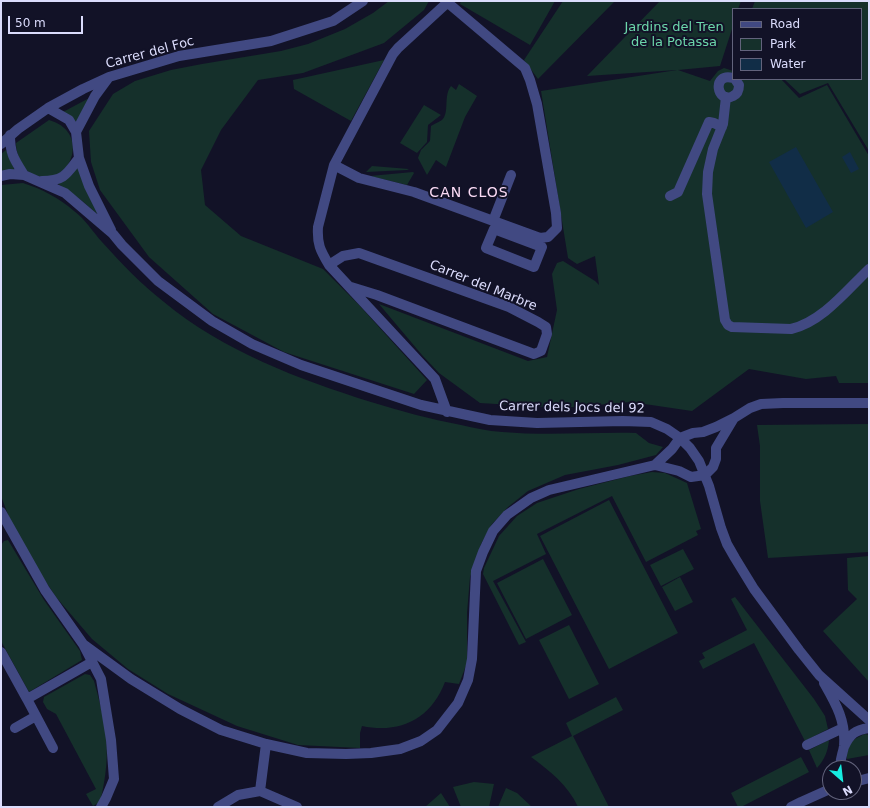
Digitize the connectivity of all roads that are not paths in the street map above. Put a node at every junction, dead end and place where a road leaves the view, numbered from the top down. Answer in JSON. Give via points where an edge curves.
{"nodes":[{"id":1,"x":363,"y":1,"type":"edge"},
{"id":2,"x":449,"y":2,"type":"edge"},
{"id":3,"x":109,"y":77,"type":"junction"},
{"id":4,"x":732,"y":78,"type":"edge"},
{"id":5,"x":735,"y":80,"type":"edge"},
{"id":6,"x":726,"y":97,"type":"junction"},
{"id":7,"x":48,"y":108,"type":"junction"},
{"id":8,"x":722,"y":127,"type":"junction"},
{"id":9,"x":76,"y":132,"type":"junction"},
{"id":10,"x":10,"y":135,"type":"junction"},
{"id":11,"x":1,"y":144,"type":"edge"},
{"id":12,"x":79,"y":158,"type":"junction"},
{"id":13,"x":334,"y":165,"type":"junction"},
{"id":14,"x":24,"y":175,"type":"junction"},
{"id":15,"x":511,"y":175,"type":"dead end"},
{"id":16,"x":1,"y":176,"type":"edge"},
{"id":17,"x":38,"y":181,"type":"junction"},
{"id":18,"x":670,"y":196,"type":"dead end"},
{"id":19,"x":493,"y":221,"type":"junction"},
{"id":20,"x":113,"y":234,"type":"junction"},
{"id":21,"x":542,"y":247,"type":"joint"},
{"id":22,"x":329,"y":265,"type":"junction"},
{"id":23,"x":869,"y":269,"type":"edge"},
{"id":24,"x":349,"y":287,"type":"junction"},
{"id":25,"x":869,"y":403,"type":"edge"},
{"id":26,"x":447,"y":412,"type":"junction"},
{"id":27,"x":734,"y":418,"type":"junction"},
{"id":28,"x":703,"y":432,"type":"junction"},
{"id":29,"x":680,"y":438,"type":"junction"},
{"id":30,"x":716,"y":448,"type":"junction"},
{"id":31,"x":672,"y":449,"type":"junction"},
{"id":32,"x":655,"y":464,"type":"junction"},
{"id":33,"x":680,"y":471,"type":"junction"},
{"id":34,"x":705,"y":475,"type":"junction"},
{"id":35,"x":2,"y":517,"type":"edge"},
{"id":36,"x":83,"y":644,"type":"junction"},
{"id":37,"x":1,"y":652,"type":"edge"},
{"id":38,"x":92,"y":662,"type":"junction"},
{"id":39,"x":819,"y":675,"type":"junction"},
{"id":40,"x":27,"y":699,"type":"junction"},
{"id":41,"x":36,"y":716,"type":"junction"},
{"id":42,"x":869,"y":720,"type":"edge"},
{"id":43,"x":14,"y":728,"type":"dead end"},
{"id":44,"x":843,"y":728,"type":"junction"},
{"id":45,"x":869,"y":728,"type":"edge"},
{"id":46,"x":266,"y":744,"type":"junction"},
{"id":47,"x":807,"y":746,"type":"dead end"},
{"id":48,"x":844,"y":746,"type":"junction"},
{"id":49,"x":53,"y":748,"type":"dead end"},
{"id":50,"x":841,"y":760,"type":"edge"},
{"id":51,"x":260,"y":791,"type":"junction"},
{"id":52,"x":822,"y":793,"type":"edge"},
{"id":53,"x":101,"y":807,"type":"edge"},
{"id":54,"x":218,"y":807,"type":"edge"},
{"id":55,"x":297,"y":807,"type":"edge"},
{"id":56,"x":792,"y":807,"type":"edge"}],
"edges":[{"from":1,"to":3,"type":"street","name":"Carrer del Foc","via":[[334,21],[271,41],[179,56]]},
{"from":2,"to":13,"type":"street","via":[[393,54]]},
{"from":2,"to":19,"type":"street","via":[[525,68],[537,104],[557,228],[548,237],[540,238]]},
{"from":3,"to":7,"type":"street","name":"Carrer del Foc"},
{"from":3,"to":9,"type":"street","via":[[92,101]]},
{"from":4,"to":6,"type":"street","via":[[723,78],[719,84],[720,94]]},
{"from":5,"to":6,"type":"street","via":[[739,85],[738,92],[733,97]]},
{"from":6,"to":8,"type":"street"},
{"from":7,"to":9,"type":"street","via":[[70,120]]},
{"from":7,"to":10,"type":"street","name":"Carrer del Foc"},
{"from":8,"to":18,"type":"street","via":[[709,122],[678,192]]},
{"from":8,"to":23,"type":"street","via":[[708,172],[707,194],[725,320],[728,325],[791,329],[800,327],[826,310]]},
{"from":9,"to":12,"type":"street"},
{"from":10,"to":11,"type":"street","name":"Carrer del Foc"},
{"from":10,"to":14,"type":"street","via":[[10,148]]},
{"from":12,"to":17,"type":"street","via":[[67,174],[54,181]]},
{"from":12,"to":20,"type":"street","via":[[89,186]]},
{"from":13,"to":19,"type":"street","via":[[359,178],[414,192]]},
{"from":13,"to":22,"type":"street","via":[[318,227],[320,250]]},
{"from":14,"to":16,"type":"street"},
{"from":14,"to":17,"type":"street"},
{"from":15,"to":19,"type":"street"},
{"from":17,"to":20,"type":"street","via":[[65,193]]},
{"from":20,"to":26,"type":"street","name":"Carrer dels Jocs del 92","via":[[158,281],[212,321],[252,344],[366,388]]},
{"from":21,"to":21,"type":"street","via":[[534,267],[486,248],[494,229]]},
{"from":22,"to":24,"type":"street"},
{"from":22,"to":24,"type":"street","name":"Carrer del Marbre","via":[[343,256],[359,253],[509,307],[546,327],[547,334],[541,350],[534,354],[377,295]]},
{"from":24,"to":26,"type":"street","via":[[435,379]]},
{"from":25,"to":27,"type":"street","via":[[761,404]]},
{"from":26,"to":29,"type":"street","name":"Carrer dels Jocs del 92","via":[[490,420],[537,423],[651,422]]},
{"from":27,"to":28,"type":"street"},
{"from":27,"to":30,"type":"street"},
{"from":28,"to":29,"type":"street"},
{"from":28,"to":30,"type":"street"},
{"from":29,"to":31,"type":"street"},
{"from":29,"to":34,"type":"street","name":"Carrer dels Jocs del 92","via":[[699,461]]},
{"from":30,"to":34,"type":"street","via":[[713,467]]},
{"from":31,"to":32,"type":"street"},
{"from":31,"to":33,"type":"street","via":[[673,462]]},
{"from":32,"to":33,"type":"street"},
{"from":32,"to":46,"type":"street","via":[[549,490],[531,498],[507,515],[493,531],[476,571],[472,659],[468,680],[458,703],[437,730],[421,741],[400,749],[346,754],[307,753]]},
{"from":33,"to":34,"type":"street","via":[[691,477]]},
{"from":34,"to":39,"type":"street","name":"Carrer dels Jocs del 92","via":[[721,528],[735,558],[775,618]]},
{"from":35,"to":36,"type":"street","via":[[45,590]]},
{"from":36,"to":38,"type":"street"},
{"from":36,"to":46,"type":"street","via":[[131,679],[180,709],[221,730]]},
{"from":37,"to":40,"type":"street"},
{"from":38,"to":40,"type":"street"},
{"from":38,"to":53,"type":"street","via":[[101,679],[114,778]]},
{"from":39,"to":42,"type":"street"},
{"from":39,"to":44,"type":"street","via":[[838,709]]},
{"from":40,"to":41,"type":"street"},
{"from":41,"to":43,"type":"street"},
{"from":41,"to":49,"type":"street"},
{"from":44,"to":47,"type":"street"},
{"from":44,"to":48,"type":"street"},
{"from":45,"to":48,"type":"street","via":[[858,730],[850,736]]},
{"from":46,"to":51,"type":"street"},
{"from":48,"to":50,"type":"street"},
{"from":51,"to":54,"type":"street","via":[[238,795]]},
{"from":51,"to":55,"type":"street"},
{"from":52,"to":56,"type":"street"}]}
